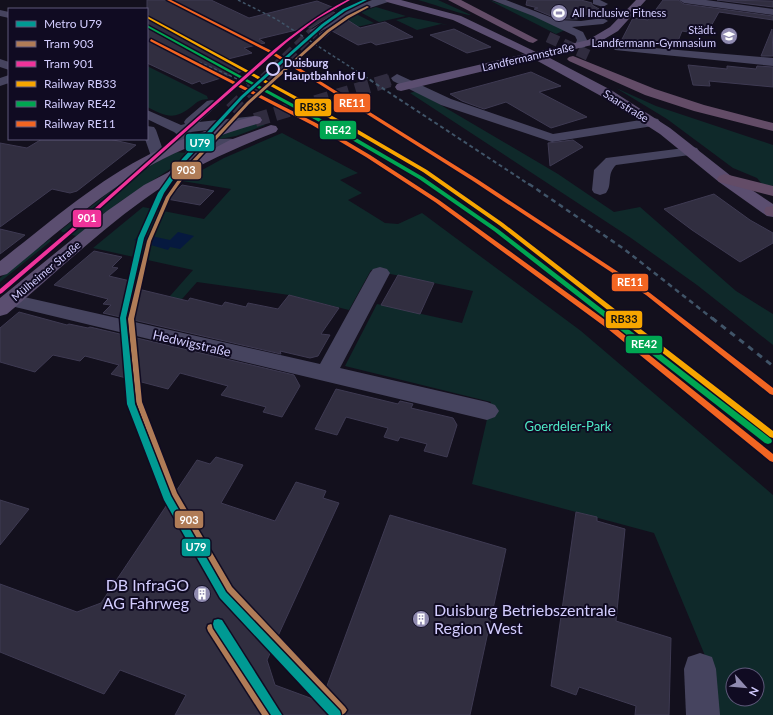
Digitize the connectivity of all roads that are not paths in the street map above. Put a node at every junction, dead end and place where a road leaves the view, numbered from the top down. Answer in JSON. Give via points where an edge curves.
{"nodes":[{"id":1,"x":454,"y":0,"type":"edge"},
{"id":2,"x":497,"y":0,"type":"edge"},
{"id":3,"x":641,"y":0,"type":"edge"},
{"id":4,"x":684,"y":0,"type":"edge"},
{"id":5,"x":692,"y":0,"type":"edge"},
{"id":6,"x":383,"y":1,"type":"edge"},
{"id":7,"x":481,"y":2,"type":"edge"},
{"id":8,"x":705,"y":2,"type":"junction"},
{"id":9,"x":773,"y":12,"type":"edge"},
{"id":10,"x":504,"y":13,"type":"dead end"},
{"id":11,"x":606,"y":17,"type":"joint"},
{"id":12,"x":516,"y":20,"type":"dead end"},
{"id":13,"x":554,"y":22,"type":"junction"},
{"id":14,"x":314,"y":31,"type":"tunnel mouth"},
{"id":15,"x":542,"y":33,"type":"tunnel mouth"},
{"id":16,"x":533,"y":40,"type":"tunnel mouth"},
{"id":17,"x":580,"y":40,"type":"junction"},
{"id":18,"x":521,"y":48,"type":"junction"},
{"id":19,"x":619,"y":48,"type":"dead end"},
{"id":20,"x":535,"y":56,"type":"junction"},
{"id":21,"x":590,"y":56,"type":"tunnel mouth"},
{"id":22,"x":573,"y":59,"type":"tunnel mouth"},
{"id":23,"x":773,"y":62,"type":"edge"},
{"id":24,"x":399,"y":83,"type":"junction"},
{"id":25,"x":650,"y":92,"type":"junction"},
{"id":26,"x":212,"y":104,"type":"tunnel mouth"},
{"id":27,"x":231,"y":110,"type":"tunnel mouth"},
{"id":28,"x":773,"y":116,"type":"edge"},
{"id":29,"x":255,"y":120,"type":"joint"},
{"id":30,"x":148,"y":122,"type":"edge"},
{"id":31,"x":653,"y":122,"type":"junction"},
{"id":32,"x":216,"y":123,"type":"junction"},
{"id":33,"x":773,"y":127,"type":"edge"},
{"id":34,"x":179,"y":129,"type":"junction"},
{"id":35,"x":271,"y":129,"type":"tunnel mouth"},
{"id":36,"x":773,"y":139,"type":"edge"},
{"id":37,"x":190,"y":142,"type":"junction"},
{"id":38,"x":235,"y":143,"type":"junction"},
{"id":39,"x":692,"y":151,"type":"junction"},
{"id":40,"x":157,"y":156,"type":"junction"},
{"id":41,"x":176,"y":173,"type":"junction"},
{"id":42,"x":725,"y":179,"type":"junction"},
{"id":43,"x":600,"y":190,"type":"dead end"},
{"id":44,"x":773,"y":191,"type":"edge"},
{"id":45,"x":773,"y":211,"type":"edge"},
{"id":46,"x":0,"y":270,"type":"edge"},
{"id":47,"x":380,"y":274,"type":"dead end"},
{"id":48,"x":6,"y":305,"type":"edge"},
{"id":49,"x":326,"y":374,"type":"junction"},
{"id":50,"x":487,"y":411,"type":"dead end"},
{"id":51,"x":700,"y":669,"type":"dead end"},
{"id":52,"x":703,"y":715,"type":"edge"}],
"edges":[{"from":1,"to":16,"type":"highway"},
{"from":2,"to":13,"type":"street"},
{"from":3,"to":17,"type":"main road","name":"Landfermannstraße","via":[[614,29],[597,40]]},
{"from":4,"to":8,"type":"street"},
{"from":5,"to":8,"type":"street"},
{"from":6,"to":14,"type":"street","via":[[340,16]]},
{"from":6,"to":18,"type":"main road","name":"Saarstraße","via":[[453,17]]},
{"from":7,"to":10,"type":"highway"},
{"from":8,"to":9,"type":"street"},
{"from":11,"to":13,"type":"street","via":[[574,24]]},
{"from":11,"to":17,"type":"main road","name":"Landfermannstraße"},
{"from":12,"to":15,"type":"highway"},
{"from":13,"to":17,"type":"street"},
{"from":17,"to":18,"type":"main road","name":"Landfermannstraße"},
{"from":17,"to":20,"type":"main road","name":"Landfermannstraße"},
{"from":18,"to":20,"type":"main road","name":"Saarstraße"},
{"from":18,"to":24,"type":"main road","name":"Landfermannstraße"},
{"from":19,"to":23,"type":"street"},
{"from":20,"to":24,"type":"main road","name":"Landfermannstraße"},
{"from":20,"to":31,"type":"main road","name":"Saarstraße","via":[[606,93]]},
{"from":21,"to":28,"type":"highway","via":[[660,84]]},
{"from":22,"to":25,"type":"highway"},
{"from":24,"to":31,"type":"street","via":[[552,138]]},
{"from":25,"to":33,"type":"highway"},
{"from":25,"to":36,"type":"highway","via":[[676,107]]},
{"from":26,"to":34,"type":"street"},
{"from":27,"to":32,"type":"street"},
{"from":29,"to":32,"type":"street"},
{"from":29,"to":37,"type":"main road"},
{"from":30,"to":34,"type":"street"},
{"from":30,"to":34,"type":"street"},
{"from":30,"to":40,"type":"street"},
{"from":31,"to":39,"type":"main road","name":"Saarstraße"},
{"from":32,"to":34,"type":"street"},
{"from":32,"to":37,"type":"street"},
{"from":34,"to":37,"type":"street"},
{"from":35,"to":38,"type":"main road"},
{"from":37,"to":38,"type":"street","via":[[208,145]]},
{"from":37,"to":40,"type":"main road"},
{"from":37,"to":41,"type":"street","via":[[194,148],[193,155]]},
{"from":38,"to":41,"type":"main road","name":"Mülheimer Straße"},
{"from":39,"to":42,"type":"main road","name":"Saarstraße"},
{"from":39,"to":43,"type":"street","via":[[611,161],[602,170]]},
{"from":40,"to":46,"type":"main road","via":[[111,184]]},
{"from":41,"to":48,"type":"main road","name":"Mülheimer Straße","via":[[150,188],[112,216]]},
{"from":42,"to":44,"type":"highway"},
{"from":42,"to":45,"type":"main road","name":"Saarstraße"},
{"from":47,"to":49,"type":"street"},
{"from":48,"to":49,"type":"street","name":"Hedwigstraße"},
{"from":49,"to":50,"type":"street","name":"Hedwigstraße"},
{"from":51,"to":52,"type":"street"}]}
